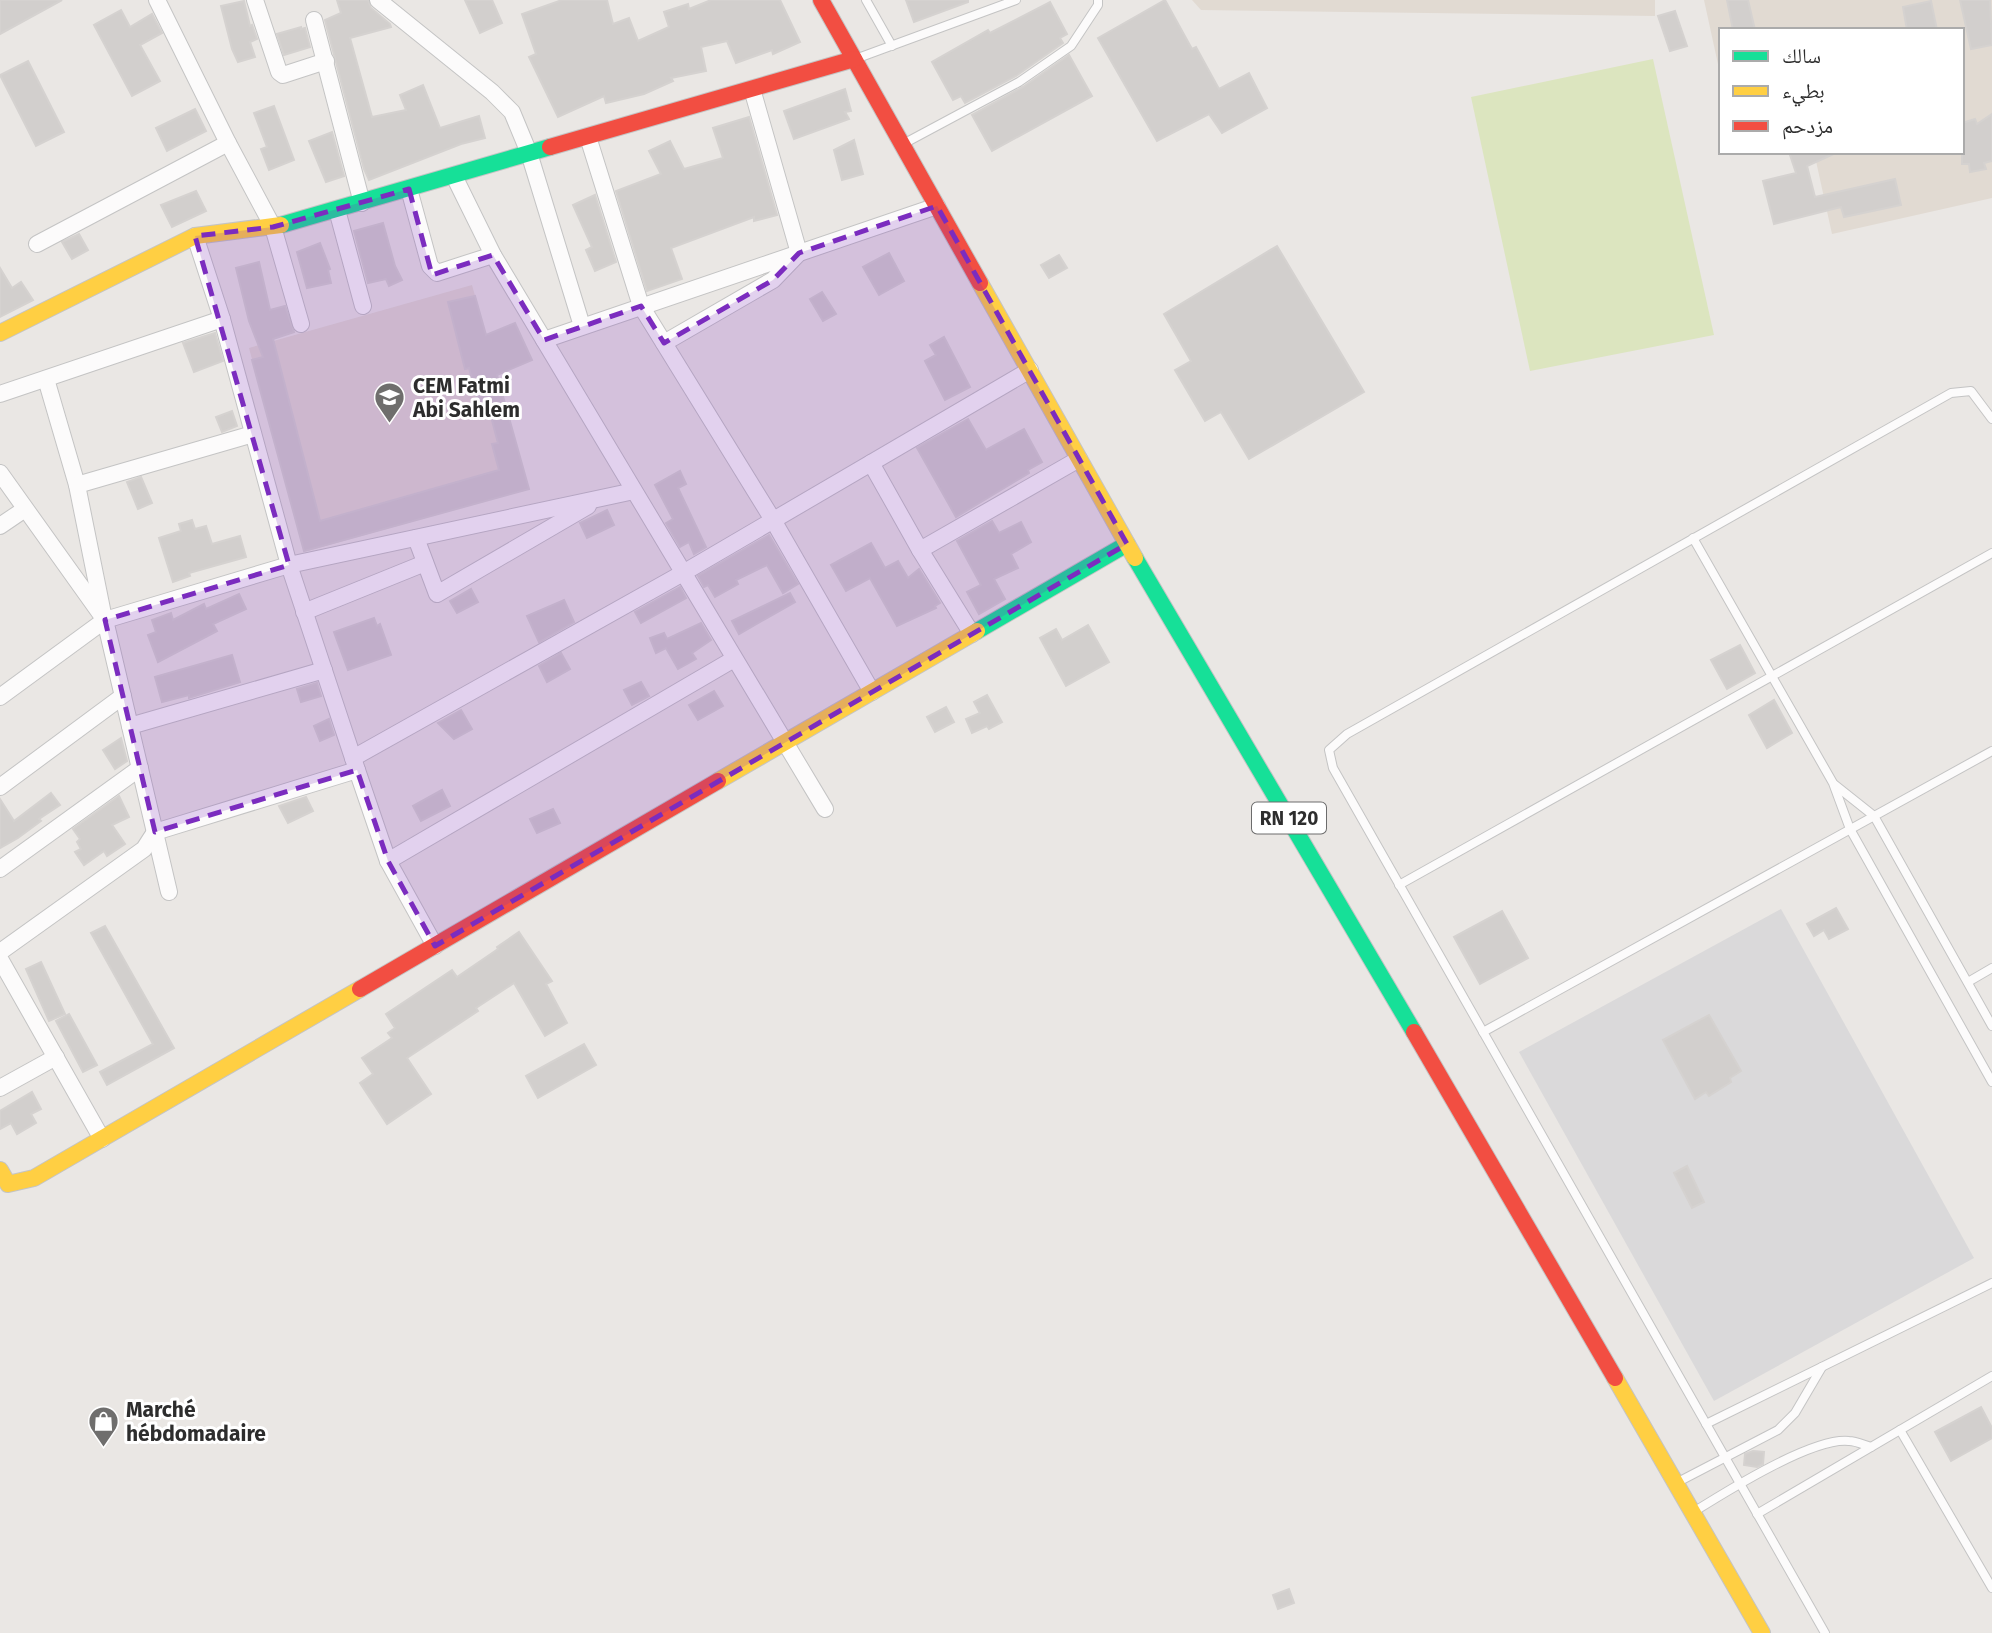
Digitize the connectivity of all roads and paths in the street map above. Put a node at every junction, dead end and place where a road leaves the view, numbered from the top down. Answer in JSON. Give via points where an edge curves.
{"nodes":[{"id":1,"x":157,"y":0,"type":"edge"},
{"id":2,"x":255,"y":0,"type":"edge"},
{"id":3,"x":378,"y":0,"type":"edge"},
{"id":4,"x":821,"y":0,"type":"edge"},
{"id":5,"x":866,"y":0,"type":"edge"},
{"id":6,"x":1016,"y":0,"type":"edge"},
{"id":7,"x":1098,"y":0,"type":"edge"},
{"id":8,"x":314,"y":20,"type":"dead end"},
{"id":9,"x":892,"y":46,"type":"junction"},
{"id":10,"x":854,"y":59,"type":"junction"},
{"id":11,"x":326,"y":61,"type":"junction"},
{"id":12,"x":752,"y":89,"type":"junction"},
{"id":13,"x":588,"y":137,"type":"junction"},
{"id":14,"x":228,"y":143,"type":"junction"},
{"id":15,"x":902,"y":144,"type":"junction"},
{"id":16,"x":529,"y":153,"type":"junction"},
{"id":17,"x":454,"y":176,"type":"junction"},
{"id":18,"x":409,"y":189,"type":"junction"},
{"id":19,"x":362,"y":203,"type":"junction"},
{"id":20,"x":937,"y":206,"type":"junction"},
{"id":21,"x":337,"y":210,"type":"junction"},
{"id":22,"x":273,"y":227,"type":"junction"},
{"id":23,"x":195,"y":236,"type":"junction"},
{"id":24,"x":37,"y":244,"type":"dead end"},
{"id":25,"x":799,"y":253,"type":"junction"},
{"id":26,"x":493,"y":255,"type":"junction"},
{"id":27,"x":363,"y":306,"type":"dead end"},
{"id":28,"x":641,"y":306,"type":"junction"},
{"id":29,"x":222,"y":319,"type":"junction"},
{"id":30,"x":301,"y":324,"type":"dead end"},
{"id":31,"x":582,"y":326,"type":"junction"},
{"id":32,"x":0,"y":333,"type":"edge"},
{"id":33,"x":544,"y":340,"type":"junction"},
{"id":34,"x":664,"y":343,"type":"junction"},
{"id":35,"x":1030,"y":370,"type":"junction"},
{"id":36,"x":46,"y":379,"type":"junction"},
{"id":37,"x":0,"y":394,"type":"edge"},
{"id":38,"x":1992,"y":419,"type":"edge"},
{"id":39,"x":253,"y":434,"type":"junction"},
{"id":40,"x":1079,"y":458,"type":"junction"},
{"id":41,"x":871,"y":463,"type":"junction"},
{"id":42,"x":0,"y":473,"type":"edge"},
{"id":43,"x":77,"y":485,"type":"junction"},
{"id":44,"x":634,"y":491,"type":"junction"},
{"id":45,"x":600,"y":498,"type":"junction"},
{"id":46,"x":25,"y":509,"type":"junction"},
{"id":47,"x":773,"y":520,"type":"junction"},
{"id":48,"x":0,"y":526,"type":"edge"},
{"id":49,"x":416,"y":538,"type":"junction"},
{"id":50,"x":1693,"y":538,"type":"junction"},
{"id":51,"x":1128,"y":544,"type":"junction"},
{"id":52,"x":920,"y":550,"type":"junction"},
{"id":53,"x":1992,"y":553,"type":"edge"},
{"id":54,"x":425,"y":563,"type":"junction"},
{"id":55,"x":289,"y":565,"type":"junction"},
{"id":56,"x":683,"y":573,"type":"junction"},
{"id":57,"x":304,"y":612,"type":"junction"},
{"id":58,"x":104,"y":620,"type":"junction"},
{"id":59,"x":972,"y":634,"type":"junction"},
{"id":60,"x":734,"y":659,"type":"junction"},
{"id":61,"x":324,"y":670,"type":"junction"},
{"id":62,"x":1771,"y":675,"type":"junction"},
{"id":63,"x":872,"y":692,"type":"junction"},
{"id":64,"x":123,"y":696,"type":"junction"},
{"id":65,"x":0,"y":697,"type":"edge"},
{"id":66,"x":130,"y":726,"type":"junction"},
{"id":67,"x":785,"y":743,"type":"junction"},
{"id":68,"x":1992,"y":751,"type":"edge"},
{"id":69,"x":355,"y":764,"type":"junction"},
{"id":70,"x":140,"y":768,"type":"junction"},
{"id":71,"x":1833,"y":783,"type":"junction"},
{"id":72,"x":0,"y":787,"type":"edge"},
{"id":73,"x":825,"y":809,"type":"dead end"},
{"id":74,"x":1874,"y":816,"type":"junction"},
{"id":75,"x":1850,"y":829,"type":"junction"},
{"id":76,"x":155,"y":832,"type":"junction"},
{"id":77,"x":388,"y":861,"type":"junction"},
{"id":78,"x":0,"y":869,"type":"edge"},
{"id":79,"x":1399,"y":885,"type":"junction"},
{"id":80,"x":169,"y":892,"type":"dead end"},
{"id":81,"x":435,"y":946,"type":"junction"},
{"id":82,"x":0,"y":951,"type":"edge"},
{"id":83,"x":0,"y":959,"type":"edge"},
{"id":84,"x":1992,"y":968,"type":"edge"},
{"id":85,"x":1968,"y":982,"type":"junction"},
{"id":86,"x":1992,"y":1026,"type":"edge"},
{"id":87,"x":1483,"y":1032,"type":"junction"},
{"id":88,"x":56,"y":1057,"type":"junction"},
{"id":89,"x":1992,"y":1082,"type":"edge"},
{"id":90,"x":0,"y":1088,"type":"edge"},
{"id":91,"x":102,"y":1139,"type":"junction"},
{"id":92,"x":0,"y":1170,"type":"edge"},
{"id":93,"x":1992,"y":1283,"type":"edge"},
{"id":94,"x":1822,"y":1367,"type":"junction"},
{"id":95,"x":1992,"y":1376,"type":"edge"},
{"id":96,"x":1706,"y":1424,"type":"junction"},
{"id":97,"x":1900,"y":1430,"type":"junction"},
{"id":98,"x":1871,"y":1447,"type":"junction"},
{"id":99,"x":1725,"y":1458,"type":"junction"},
{"id":100,"x":1740,"y":1483,"type":"junction"},
{"id":101,"x":1676,"y":1484,"type":"junction"},
{"id":102,"x":1692,"y":1513,"type":"junction"},
{"id":103,"x":1757,"y":1514,"type":"junction"},
{"id":104,"x":1992,"y":1588,"type":"edge"},
{"id":105,"x":1762,"y":1633,"type":"edge"},
{"id":106,"x":1825,"y":1633,"type":"edge"}],
"edges":[{"from":1,"to":14,"type":"street"},
{"from":2,"to":11,"type":"street","via":[[279,72],[283,75]]},
{"from":3,"to":16,"type":"street","via":[[512,112]]},
{"from":4,"to":10,"type":"street","number":"RN 120"},
{"from":5,"to":9,"type":"lane"},
{"from":6,"to":9,"type":"lane"},
{"from":7,"to":15,"type":"lane","via":[[1071,46],[1019,82]]},
{"from":8,"to":11,"type":"street"},
{"from":9,"to":10,"type":"lane"},
{"from":10,"to":12,"type":"street"},
{"from":10,"to":15,"type":"street","number":"RN 120"},
{"from":11,"to":19,"type":"street"},
{"from":12,"to":13,"type":"street"},
{"from":12,"to":25,"type":"street"},
{"from":13,"to":16,"type":"street"},
{"from":13,"to":28,"type":"street"},
{"from":14,"to":22,"type":"street"},
{"from":14,"to":24,"type":"street"},
{"from":15,"to":20,"type":"street","number":"RN 120"},
{"from":16,"to":17,"type":"street"},
{"from":16,"to":31,"type":"street"},
{"from":17,"to":18,"type":"street"},
{"from":17,"to":26,"type":"street"},
{"from":18,"to":19,"type":"street"},
{"from":18,"to":26,"type":"street","via":[[430,266],[437,273]]},
{"from":19,"to":21,"type":"street"},
{"from":20,"to":25,"type":"street"},
{"from":20,"to":35,"type":"street","number":"RN 120"},
{"from":21,"to":22,"type":"street"},
{"from":21,"to":27,"type":"street"},
{"from":22,"to":23,"type":"street"},
{"from":22,"to":30,"type":"street"},
{"from":23,"to":29,"type":"street"},
{"from":23,"to":32,"type":"street"},
{"from":25,"to":28,"type":"street"},
{"from":25,"to":34,"type":"street","via":[[773,280]]},
{"from":26,"to":33,"type":"street"},
{"from":28,"to":31,"type":"street"},
{"from":28,"to":34,"type":"street"},
{"from":29,"to":36,"type":"street"},
{"from":29,"to":39,"type":"street"},
{"from":31,"to":33,"type":"street"},
{"from":33,"to":44,"type":"street"},
{"from":34,"to":47,"type":"street"},
{"from":35,"to":40,"type":"street","number":"RN 120"},
{"from":35,"to":41,"type":"street"},
{"from":36,"to":37,"type":"street"},
{"from":36,"to":43,"type":"street"},
{"from":38,"to":50,"type":"lane","via":[[1971,391],[1951,393]]},
{"from":39,"to":43,"type":"street"},
{"from":39,"to":55,"type":"street"},
{"from":40,"to":51,"type":"street","number":"RN 120"},
{"from":40,"to":52,"type":"street"},
{"from":41,"to":47,"type":"street"},
{"from":41,"to":52,"type":"street"},
{"from":42,"to":46,"type":"street"},
{"from":43,"to":58,"type":"street"},
{"from":44,"to":45,"type":"street"},
{"from":44,"to":56,"type":"street"},
{"from":45,"to":49,"type":"street"},
{"from":45,"to":54,"type":"street","via":[[437,594]]},
{"from":46,"to":48,"type":"street"},
{"from":46,"to":58,"type":"street"},
{"from":47,"to":56,"type":"street"},
{"from":47,"to":63,"type":"street"},
{"from":49,"to":54,"type":"street"},
{"from":49,"to":55,"type":"street"},
{"from":50,"to":62,"type":"lane"},
{"from":50,"to":79,"type":"lane","via":[[1347,734],[1329,750],[1333,768]]},
{"from":51,"to":59,"type":"street"},
{"from":51,"to":101,"type":"street","number":"RN 120"},
{"from":52,"to":59,"type":"street"},
{"from":53,"to":62,"type":"lane"},
{"from":54,"to":57,"type":"street"},
{"from":55,"to":57,"type":"street"},
{"from":55,"to":58,"type":"street"},
{"from":56,"to":60,"type":"street"},
{"from":56,"to":69,"type":"street"},
{"from":57,"to":61,"type":"street"},
{"from":58,"to":64,"type":"street"},
{"from":58,"to":65,"type":"street"},
{"from":59,"to":63,"type":"street"},
{"from":60,"to":67,"type":"street"},
{"from":60,"to":77,"type":"street"},
{"from":61,"to":66,"type":"street"},
{"from":61,"to":69,"type":"street"},
{"from":62,"to":71,"type":"lane"},
{"from":62,"to":79,"type":"lane"},
{"from":63,"to":67,"type":"street"},
{"from":64,"to":66,"type":"street"},
{"from":64,"to":72,"type":"street"},
{"from":66,"to":70,"type":"street"},
{"from":67,"to":73,"type":"street"},
{"from":67,"to":81,"type":"street"},
{"from":68,"to":74,"type":"lane"},
{"from":69,"to":76,"type":"street"},
{"from":69,"to":77,"type":"street"},
{"from":70,"to":76,"type":"street"},
{"from":70,"to":78,"type":"street"},
{"from":71,"to":74,"type":"lane"},
{"from":71,"to":75,"type":"lane"},
{"from":74,"to":75,"type":"lane"},
{"from":74,"to":85,"type":"lane"},
{"from":75,"to":87,"type":"lane"},
{"from":75,"to":89,"type":"lane"},
{"from":76,"to":80,"type":"street"},
{"from":76,"to":82,"type":"street","via":[[144,849]]},
{"from":77,"to":81,"type":"street"},
{"from":79,"to":87,"type":"lane"},
{"from":81,"to":91,"type":"street"},
{"from":83,"to":88,"type":"street"},
{"from":84,"to":85,"type":"lane"},
{"from":85,"to":86,"type":"lane"},
{"from":87,"to":96,"type":"lane"},
{"from":88,"to":90,"type":"street"},
{"from":88,"to":91,"type":"street"},
{"from":91,"to":92,"type":"street","via":[[34,1178],[8,1184]]},
{"from":93,"to":94,"type":"lane"},
{"from":94,"to":96,"type":"lane"},
{"from":94,"to":99,"type":"lane","via":[[1795,1413],[1778,1430]]},
{"from":95,"to":97,"type":"lane"},
{"from":96,"to":99,"type":"lane"},
{"from":97,"to":98,"type":"lane"},
{"from":97,"to":104,"type":"lane"},
{"from":98,"to":100,"type":"lane","via":[[1849,1440],[1826,1444]]},
{"from":98,"to":103,"type":"lane"},
{"from":99,"to":100,"type":"lane"},
{"from":99,"to":101,"type":"lane"},
{"from":100,"to":102,"type":"lane"},
{"from":100,"to":103,"type":"lane"},
{"from":101,"to":102,"type":"street","number":"RN 120"},
{"from":102,"to":105,"type":"street","number":"RN 120"},
{"from":103,"to":106,"type":"lane"}]}
